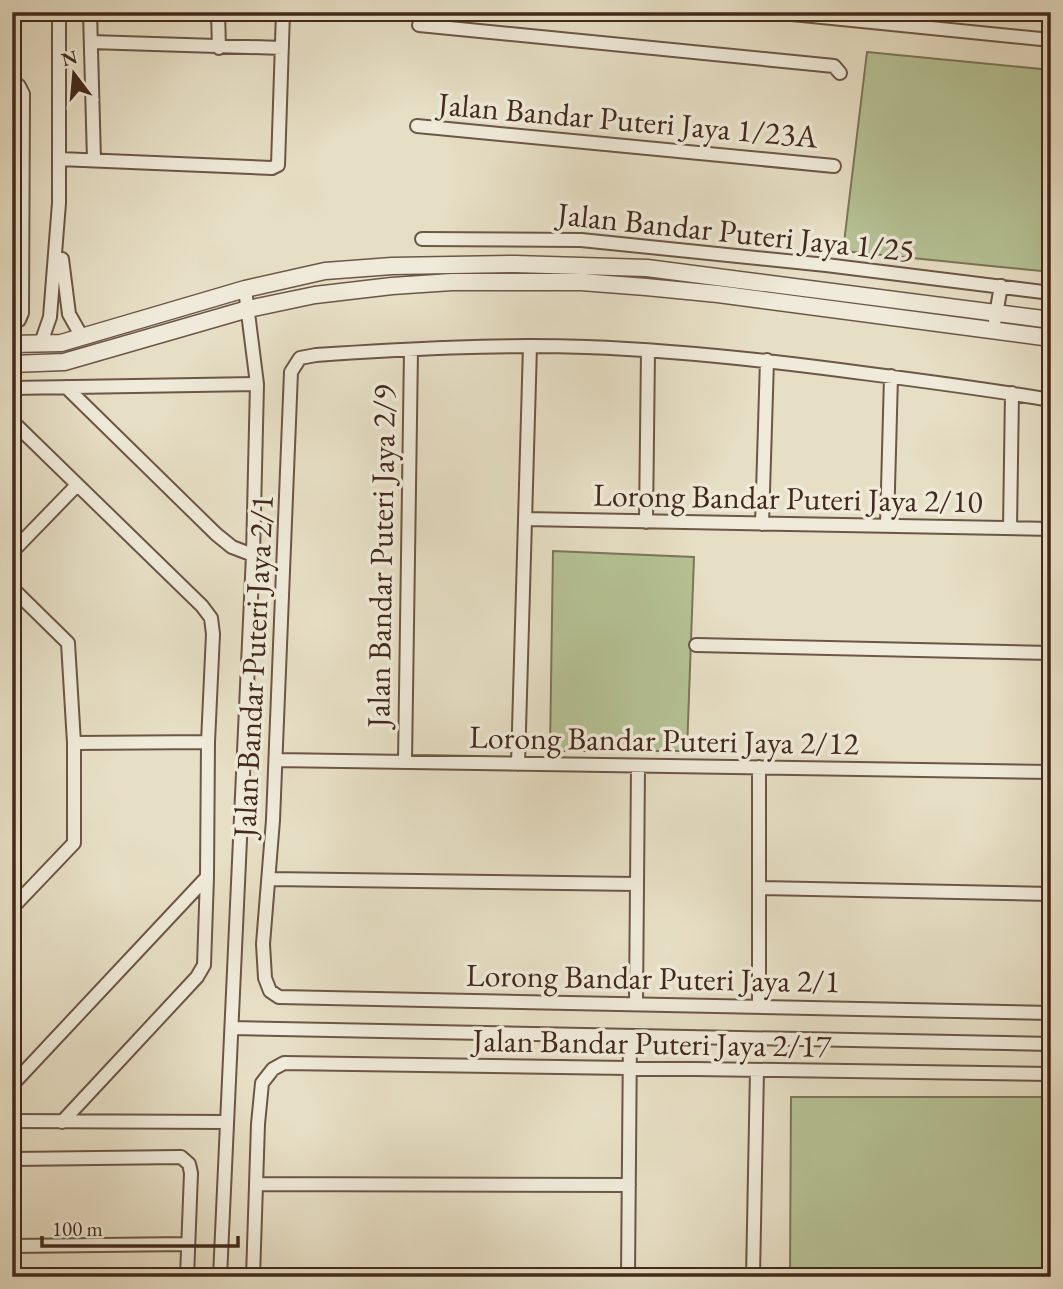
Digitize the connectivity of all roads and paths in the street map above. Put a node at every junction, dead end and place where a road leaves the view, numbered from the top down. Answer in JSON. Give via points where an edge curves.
{"nodes":[{"id":1,"x":60,"y":12,"type":"edge"},
{"id":2,"x":90,"y":12,"type":"edge"},
{"id":3,"x":218,"y":12,"type":"edge"},
{"id":4,"x":283,"y":12,"type":"edge"},
{"id":5,"x":772,"y":12,"type":"edge"},
{"id":6,"x":419,"y":25,"type":"dead end"},
{"id":7,"x":1051,"y":40,"type":"edge"},
{"id":8,"x":91,"y":42,"type":"junction"},
{"id":9,"x":219,"y":48,"type":"junction"},
{"id":10,"x":282,"y":48,"type":"junction"},
{"id":11,"x":840,"y":73,"type":"dead end"},
{"id":12,"x":12,"y":82,"type":"edge"},
{"id":13,"x":417,"y":126,"type":"dead end"},
{"id":14,"x":59,"y":159,"type":"junction"},
{"id":15,"x":94,"y":160,"type":"junction"},
{"id":16,"x":834,"y":166,"type":"dead end"},
{"id":17,"x":59,"y":203,"type":"junction"},
{"id":18,"x":17,"y":204,"type":"edge"},
{"id":19,"x":422,"y":239,"type":"dead end"},
{"id":20,"x":1001,"y":286,"type":"junction"},
{"id":21,"x":245,"y":289,"type":"junction"},
{"id":22,"x":1051,"y":293,"type":"edge"},
{"id":23,"x":248,"y":309,"type":"junction"},
{"id":24,"x":1051,"y":320,"type":"edge"},
{"id":25,"x":995,"y":322,"type":"junction"},
{"id":26,"x":12,"y":323,"type":"edge"},
{"id":27,"x":82,"y":337,"type":"junction"},
{"id":28,"x":1051,"y":338,"type":"edge"},
{"id":29,"x":12,"y":344,"type":"edge"},
{"id":30,"x":41,"y":344,"type":"junction"},
{"id":31,"x":530,"y":346,"type":"junction"},
{"id":32,"x":411,"y":351,"type":"junction"},
{"id":33,"x":648,"y":351,"type":"junction"},
{"id":34,"x":767,"y":360,"type":"junction"},
{"id":35,"x":12,"y":364,"type":"edge"},
{"id":36,"x":891,"y":376,"type":"junction"},
{"id":37,"x":257,"y":384,"type":"junction"},
{"id":38,"x":66,"y":387,"type":"junction"},
{"id":39,"x":12,"y":388,"type":"edge"},
{"id":40,"x":1012,"y":393,"type":"junction"},
{"id":41,"x":1051,"y":400,"type":"edge"},
{"id":42,"x":12,"y":421,"type":"edge"},
{"id":43,"x":77,"y":485,"type":"junction"},
{"id":44,"x":525,"y":519,"type":"junction"},
{"id":45,"x":646,"y":522,"type":"junction"},
{"id":46,"x":762,"y":524,"type":"junction"},
{"id":47,"x":887,"y":526,"type":"junction"},
{"id":48,"x":1010,"y":528,"type":"junction"},
{"id":49,"x":1051,"y":528,"type":"edge"},
{"id":50,"x":12,"y":552,"type":"edge"},
{"id":51,"x":253,"y":555,"type":"junction"},
{"id":52,"x":12,"y":588,"type":"edge"},
{"id":53,"x":696,"y":645,"type":"dead end"},
{"id":54,"x":1051,"y":653,"type":"edge"},
{"id":55,"x":208,"y":742,"type":"junction"},
{"id":56,"x":74,"y":743,"type":"junction"},
{"id":57,"x":276,"y":760,"type":"junction"},
{"id":58,"x":405,"y":762,"type":"junction"},
{"id":59,"x":518,"y":764,"type":"junction"},
{"id":60,"x":638,"y":766,"type":"junction"},
{"id":61,"x":759,"y":767,"type":"junction"},
{"id":62,"x":1051,"y":772,"type":"edge"},
{"id":63,"x":207,"y":877,"type":"junction"},
{"id":64,"x":269,"y":878,"type":"junction"},
{"id":65,"x":637,"y":884,"type":"junction"},
{"id":66,"x":759,"y":888,"type":"junction"},
{"id":67,"x":1051,"y":894,"type":"edge"},
{"id":68,"x":12,"y":908,"type":"edge"},
{"id":69,"x":265,"y":978,"type":"joint"},
{"id":70,"x":636,"y":1003,"type":"junction"},
{"id":71,"x":759,"y":1006,"type":"junction"},
{"id":72,"x":1051,"y":1013,"type":"edge"},
{"id":73,"x":232,"y":1028,"type":"junction"},
{"id":74,"x":630,"y":1036,"type":"junction"},
{"id":75,"x":1051,"y":1044,"type":"edge"},
{"id":76,"x":630,"y":1069,"type":"junction"},
{"id":77,"x":757,"y":1070,"type":"junction"},
{"id":78,"x":1051,"y":1074,"type":"edge"},
{"id":79,"x":12,"y":1085,"type":"edge"},
{"id":80,"x":12,"y":1122,"type":"edge"},
{"id":81,"x":62,"y":1122,"type":"junction"},
{"id":82,"x":227,"y":1122,"type":"junction"},
{"id":83,"x":12,"y":1159,"type":"edge"},
{"id":84,"x":257,"y":1184,"type":"junction"},
{"id":85,"x":629,"y":1185,"type":"junction"},
{"id":86,"x":188,"y":1244,"type":"junction"},
{"id":87,"x":12,"y":1246,"type":"edge"},
{"id":88,"x":187,"y":1277,"type":"edge"},
{"id":89,"x":220,"y":1277,"type":"edge"},
{"id":90,"x":253,"y":1277,"type":"edge"},
{"id":91,"x":628,"y":1277,"type":"edge"},
{"id":92,"x":753,"y":1277,"type":"edge"}],
"edges":[{"from":1,"to":14,"type":"street"},
{"from":2,"to":8,"type":"street"},
{"from":3,"to":9,"type":"street"},
{"from":4,"to":10,"type":"street"},
{"from":5,"to":7,"type":"street"},
{"from":6,"to":11,"type":"street","via":[[834,66]]},
{"from":8,"to":9,"type":"street"},
{"from":8,"to":15,"type":"street"},
{"from":9,"to":10,"type":"street"},
{"from":10,"to":15,"type":"street","via":[[278,165]]},
{"from":12,"to":18,"type":"street","via":[[23,94]]},
{"from":13,"to":16,"type":"street","name":"Jalan Bandar Puteri Jaya 1/23A"},
{"from":14,"to":15,"type":"street"},
{"from":14,"to":17,"type":"street"},
{"from":17,"to":27,"type":"street","via":[[69,314]]},
{"from":17,"to":30,"type":"street","via":[[50,317]]},
{"from":18,"to":26,"type":"street","via":[[22,313]]},
{"from":19,"to":20,"type":"street","name":"Jalan Bandar Puteri Jaya 1/25","via":[[581,240]]},
{"from":20,"to":22,"type":"street","name":"Jalan Bandar Puteri Jaya 1/25"},
{"from":20,"to":25,"type":"street"},
{"from":21,"to":23,"type":"street"},
{"from":21,"to":25,"type":"street","via":[[356,268],[528,264],[647,268]]},
{"from":21,"to":27,"type":"street"},
{"from":23,"to":25,"type":"street","via":[[392,286],[581,282]]},
{"from":23,"to":35,"type":"street","via":[[64,362]]},
{"from":23,"to":37,"type":"street"},
{"from":24,"to":25,"type":"street"},
{"from":25,"to":28,"type":"street"},
{"from":27,"to":30,"type":"street"},
{"from":29,"to":30,"type":"street"},
{"from":31,"to":32,"type":"street"},
{"from":31,"to":33,"type":"street"},
{"from":31,"to":44,"type":"street"},
{"from":32,"to":57,"type":"street","name":"Jalan Bandar Puteri Jaya 2/1","via":[[316,355],[300,358],[291,372]]},
{"from":32,"to":58,"type":"street","name":"Jalan Bandar Puteri Jaya 2/9"},
{"from":33,"to":34,"type":"street"},
{"from":33,"to":45,"type":"street"},
{"from":34,"to":36,"type":"street"},
{"from":34,"to":46,"type":"street"},
{"from":36,"to":40,"type":"street"},
{"from":36,"to":47,"type":"street"},
{"from":37,"to":38,"type":"street"},
{"from":37,"to":51,"type":"street"},
{"from":38,"to":39,"type":"street"},
{"from":38,"to":51,"type":"street","via":[[216,534]]},
{"from":40,"to":41,"type":"street"},
{"from":40,"to":48,"type":"street"},
{"from":42,"to":43,"type":"street"},
{"from":43,"to":50,"type":"street"},
{"from":43,"to":55,"type":"street","via":[[211,618]]},
{"from":44,"to":45,"type":"street","name":"Lorong Bandar Puteri Jaya 2/10"},
{"from":44,"to":59,"type":"street"},
{"from":45,"to":46,"type":"street","name":"Lorong Bandar Puteri Jaya 2/10"},
{"from":46,"to":47,"type":"street","name":"Lorong Bandar Puteri Jaya 2/10"},
{"from":47,"to":48,"type":"street","name":"Lorong Bandar Puteri Jaya 2/10"},
{"from":48,"to":49,"type":"street","name":"Lorong Bandar Puteri Jaya 2/10"},
{"from":51,"to":73,"type":"street"},
{"from":52,"to":56,"type":"street","via":[[68,643]]},
{"from":53,"to":54,"type":"street"},
{"from":55,"to":56,"type":"street"},
{"from":55,"to":63,"type":"street"},
{"from":56,"to":68,"type":"street","via":[[74,843]]},
{"from":57,"to":58,"type":"street","name":"Lorong Bandar Puteri Jaya 2/12"},
{"from":57,"to":64,"type":"street","name":"Jalan Bandar Puteri Jaya 2/1"},
{"from":58,"to":59,"type":"street","name":"Lorong Bandar Puteri Jaya 2/12"},
{"from":59,"to":60,"type":"street","name":"Lorong Bandar Puteri Jaya 2/12"},
{"from":60,"to":61,"type":"street","name":"Lorong Bandar Puteri Jaya 2/12"},
{"from":60,"to":65,"type":"street"},
{"from":61,"to":62,"type":"street","name":"Lorong Bandar Puteri Jaya 2/12"},
{"from":61,"to":66,"type":"street"},
{"from":63,"to":79,"type":"street"},
{"from":63,"to":81,"type":"street","via":[[204,965]]},
{"from":64,"to":65,"type":"street"},
{"from":64,"to":69,"type":"street","name":"Jalan Bandar Puteri Jaya 2/1"},
{"from":65,"to":70,"type":"street"},
{"from":66,"to":67,"type":"street"},
{"from":66,"to":71,"type":"street"},
{"from":69,"to":70,"type":"street","name":"Lorong Bandar Puteri Jaya 2/1","via":[[270,991],[279,997]]},
{"from":70,"to":71,"type":"street","name":"Lorong Bandar Puteri Jaya 2/1"},
{"from":71,"to":72,"type":"street","name":"Lorong Bandar Puteri Jaya 2/1"},
{"from":73,"to":74,"type":"street"},
{"from":73,"to":82,"type":"street"},
{"from":74,"to":75,"type":"street"},
{"from":74,"to":76,"type":"street"},
{"from":76,"to":77,"type":"street","name":"Jalan Bandar Puteri Jaya 2/17"},
{"from":76,"to":84,"type":"street","name":"Jalan Bandar Puteri Jaya 2/17","via":[[284,1063],[262,1083]]},
{"from":76,"to":85,"type":"street"},
{"from":77,"to":78,"type":"street","name":"Jalan Bandar Puteri Jaya 2/17"},
{"from":77,"to":92,"type":"street"},
{"from":80,"to":81,"type":"street"},
{"from":81,"to":82,"type":"street"},
{"from":82,"to":89,"type":"street"},
{"from":83,"to":86,"type":"street","via":[[181,1157],[191,1173]]},
{"from":84,"to":85,"type":"street"},
{"from":84,"to":90,"type":"street"},
{"from":85,"to":91,"type":"street"},
{"from":86,"to":87,"type":"street"},
{"from":86,"to":88,"type":"street"}]}
